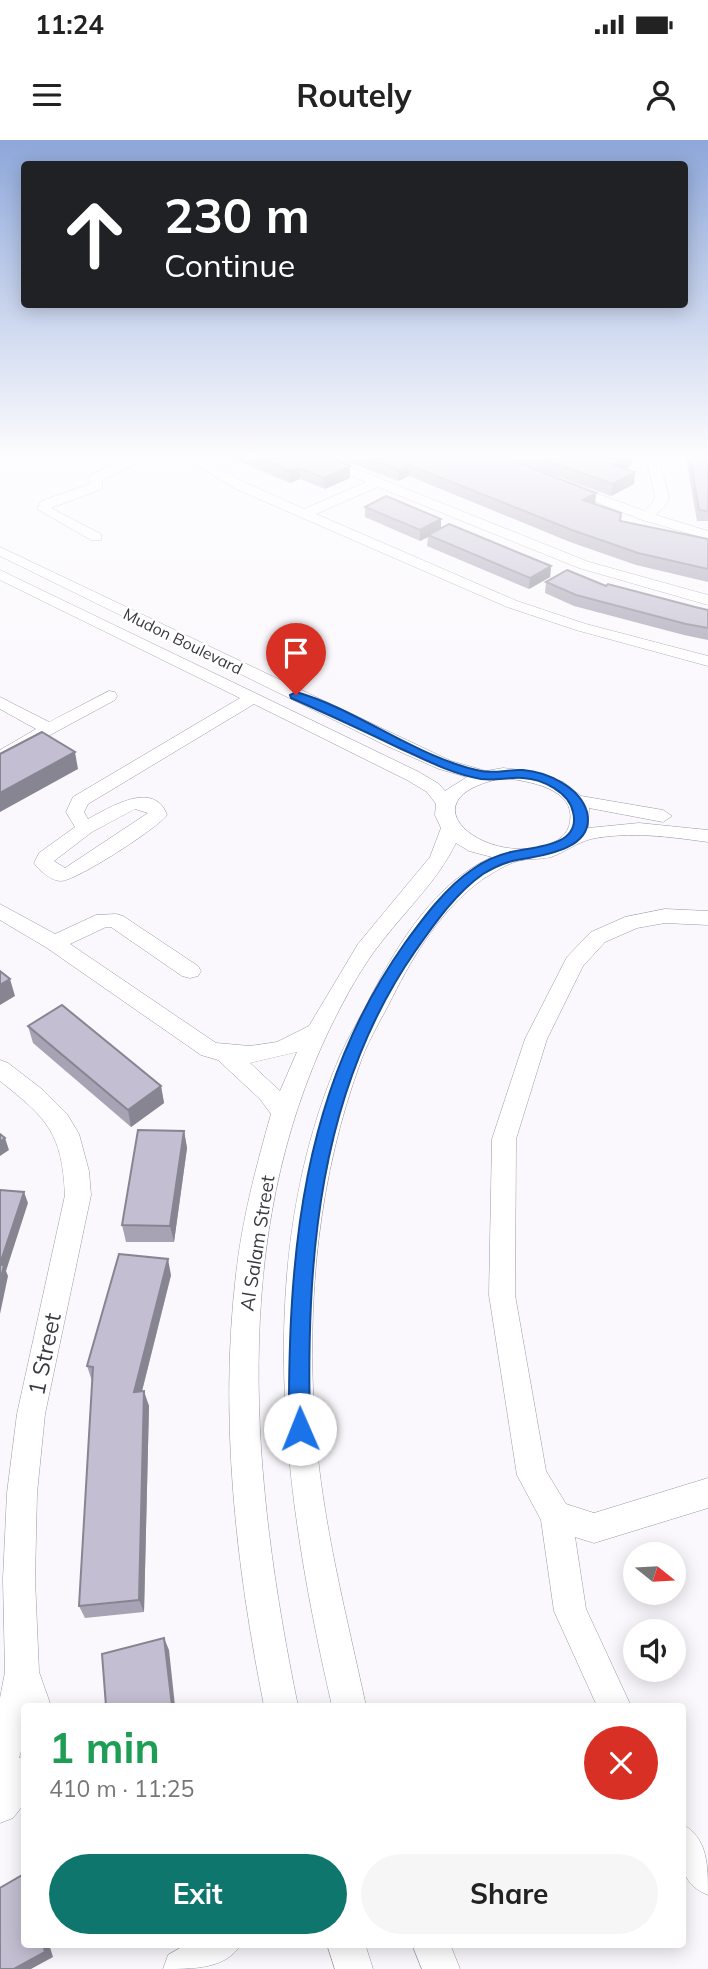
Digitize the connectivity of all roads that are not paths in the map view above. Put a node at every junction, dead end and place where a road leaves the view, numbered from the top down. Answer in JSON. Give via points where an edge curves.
{"nodes":[{"id":1,"x":372,"y":543,"type":"edge"},
{"id":2,"x":529,"y":543,"type":"edge"},
{"id":3,"x":0,"y":551,"type":"edge"},
{"id":4,"x":0,"y":574,"type":"edge"},
{"id":5,"x":708,"y":600,"type":"edge"},
{"id":6,"x":708,"y":661,"type":"edge"},
{"id":7,"x":109,"y":696,"type":"dead end"},
{"id":8,"x":254,"y":698,"type":"junction"},
{"id":9,"x":0,"y":702,"type":"edge"},
{"id":10,"x":50,"y":730,"type":"junction"},
{"id":11,"x":0,"y":757,"type":"edge"},
{"id":12,"x":483,"y":775,"type":"junction"},
{"id":13,"x":575,"y":800,"type":"junction"},
{"id":14,"x":449,"y":815,"type":"junction"},
{"id":15,"x":708,"y":821,"type":"edge"},
{"id":16,"x":85,"y":828,"type":"junction"},
{"id":17,"x":708,"y":836,"type":"edge"},
{"id":18,"x":571,"y":839,"type":"junction"},
{"id":19,"x":514,"y":856,"type":"junction"},
{"id":20,"x":0,"y":911,"type":"edge"},
{"id":21,"x":708,"y":918,"type":"edge"},
{"id":22,"x":54,"y":943,"type":"junction"},
{"id":23,"x":190,"y":971,"type":"dead end"},
{"id":24,"x":317,"y":1032,"type":"junction"},
{"id":25,"x":227,"y":1055,"type":"junction"},
{"id":26,"x":0,"y":1069,"type":"edge"},
{"id":27,"x":283,"y":1112,"type":"junction"},
{"id":28,"x":708,"y":1493,"type":"edge"},
{"id":29,"x":556,"y":1516,"type":"junction"},
{"id":30,"x":22,"y":1672,"type":"junction"},
{"id":31,"x":33,"y":1703,"type":"edge"},
{"id":32,"x":280,"y":1703,"type":"edge"},
{"id":33,"x":348,"y":1703,"type":"edge"},
{"id":34,"x":613,"y":1703,"type":"edge"},
{"id":35,"x":0,"y":1761,"type":"edge"},
{"id":36,"x":21,"y":1780,"type":"edge"},
{"id":37,"x":0,"y":1805,"type":"edge"},
{"id":38,"x":686,"y":1847,"type":"edge"},
{"id":39,"x":708,"y":1877,"type":"edge"},
{"id":40,"x":216,"y":1948,"type":"edge"},
{"id":41,"x":347,"y":1948,"type":"edge"},
{"id":42,"x":433,"y":1948,"type":"edge"},
{"id":43,"x":182,"y":1969,"type":"edge"},
{"id":44,"x":354,"y":1969,"type":"edge"},
{"id":45,"x":441,"y":1969,"type":"edge"}],
"edges":[{"from":1,"to":6,"type":"street","via":[[512,604],[581,628]]},
{"from":2,"to":5,"type":"street","via":[[584,565]]},
{"from":3,"to":12,"type":"street","name":"Mudon Boulevard","via":[[407,748]]},
{"from":4,"to":8,"type":"street","name":"Mudon Boulevard"},
{"from":7,"to":10,"type":"street"},
{"from":8,"to":14,"type":"street","name":"Mudon Boulevard","via":[[424,782]]},
{"from":8,"to":16,"type":"street","via":[[80,801],[75,812]]},
{"from":9,"to":10,"type":"street"},
{"from":10,"to":11,"type":"street"},
{"from":12,"to":13,"type":"street","via":[[535,777],[562,788]]},
{"from":12,"to":14,"type":"street","via":[[459,787]]},
{"from":13,"to":15,"type":"street"},
{"from":13,"to":18,"type":"street","via":[[581,813]]},
{"from":14,"to":19,"type":"street","via":[[465,841]]},
{"from":14,"to":24,"type":"street","name":"Al Salam Street","via":[[441,858],[372,939]]},
{"from":16,"to":16,"type":"street","via":[[132,803],[143,803],[158,815],[71,873],[60,874],[44,863]]},
{"from":17,"to":18,"type":"street","via":[[637,828],[602,830]]},
{"from":18,"to":19,"type":"street","via":[[536,854]]},
{"from":19,"to":33,"type":"street","via":[[477,872],[443,904],[410,947],[354,1051],[314,1181],[298,1343],[300,1429],[309,1524],[328,1628]]},
{"from":20,"to":22,"type":"street"},
{"from":21,"to":29,"type":"street","via":[[665,916],[632,922],[597,937],[574,962],[537,1039],[504,1139],[502,1296],[532,1475]]},
{"from":22,"to":23,"type":"street","via":[[103,919],[116,921]]},
{"from":22,"to":25,"type":"street","via":[[209,1049]]},
{"from":24,"to":25,"type":"street","via":[[300,1044],[258,1054]]},
{"from":24,"to":27,"type":"street","name":"Al Salam Street"},
{"from":25,"to":27,"type":"street"},
{"from":26,"to":30,"type":"street","name":"1 Street","via":[[48,1107],[67,1132],[77,1162],[78,1195],[31,1414],[22,1493]]},
{"from":27,"to":32,"type":"street","name":"Al Salam Street","via":[[261,1195],[253,1254],[244,1338],[242,1430],[250,1534]]},
{"from":28,"to":29,"type":"street","via":[[594,1528]]},
{"from":29,"to":34,"type":"street","via":[[570,1611]]},
{"from":30,"to":31,"type":"street","name":"1 Street"},
{"from":30,"to":35,"type":"street","name":"1 Street"},
{"from":36,"to":37,"type":"street"},
{"from":38,"to":39,"type":"street"},
{"from":40,"to":43,"type":"street"},
{"from":41,"to":44,"type":"street"},
{"from":42,"to":45,"type":"street"}]}
